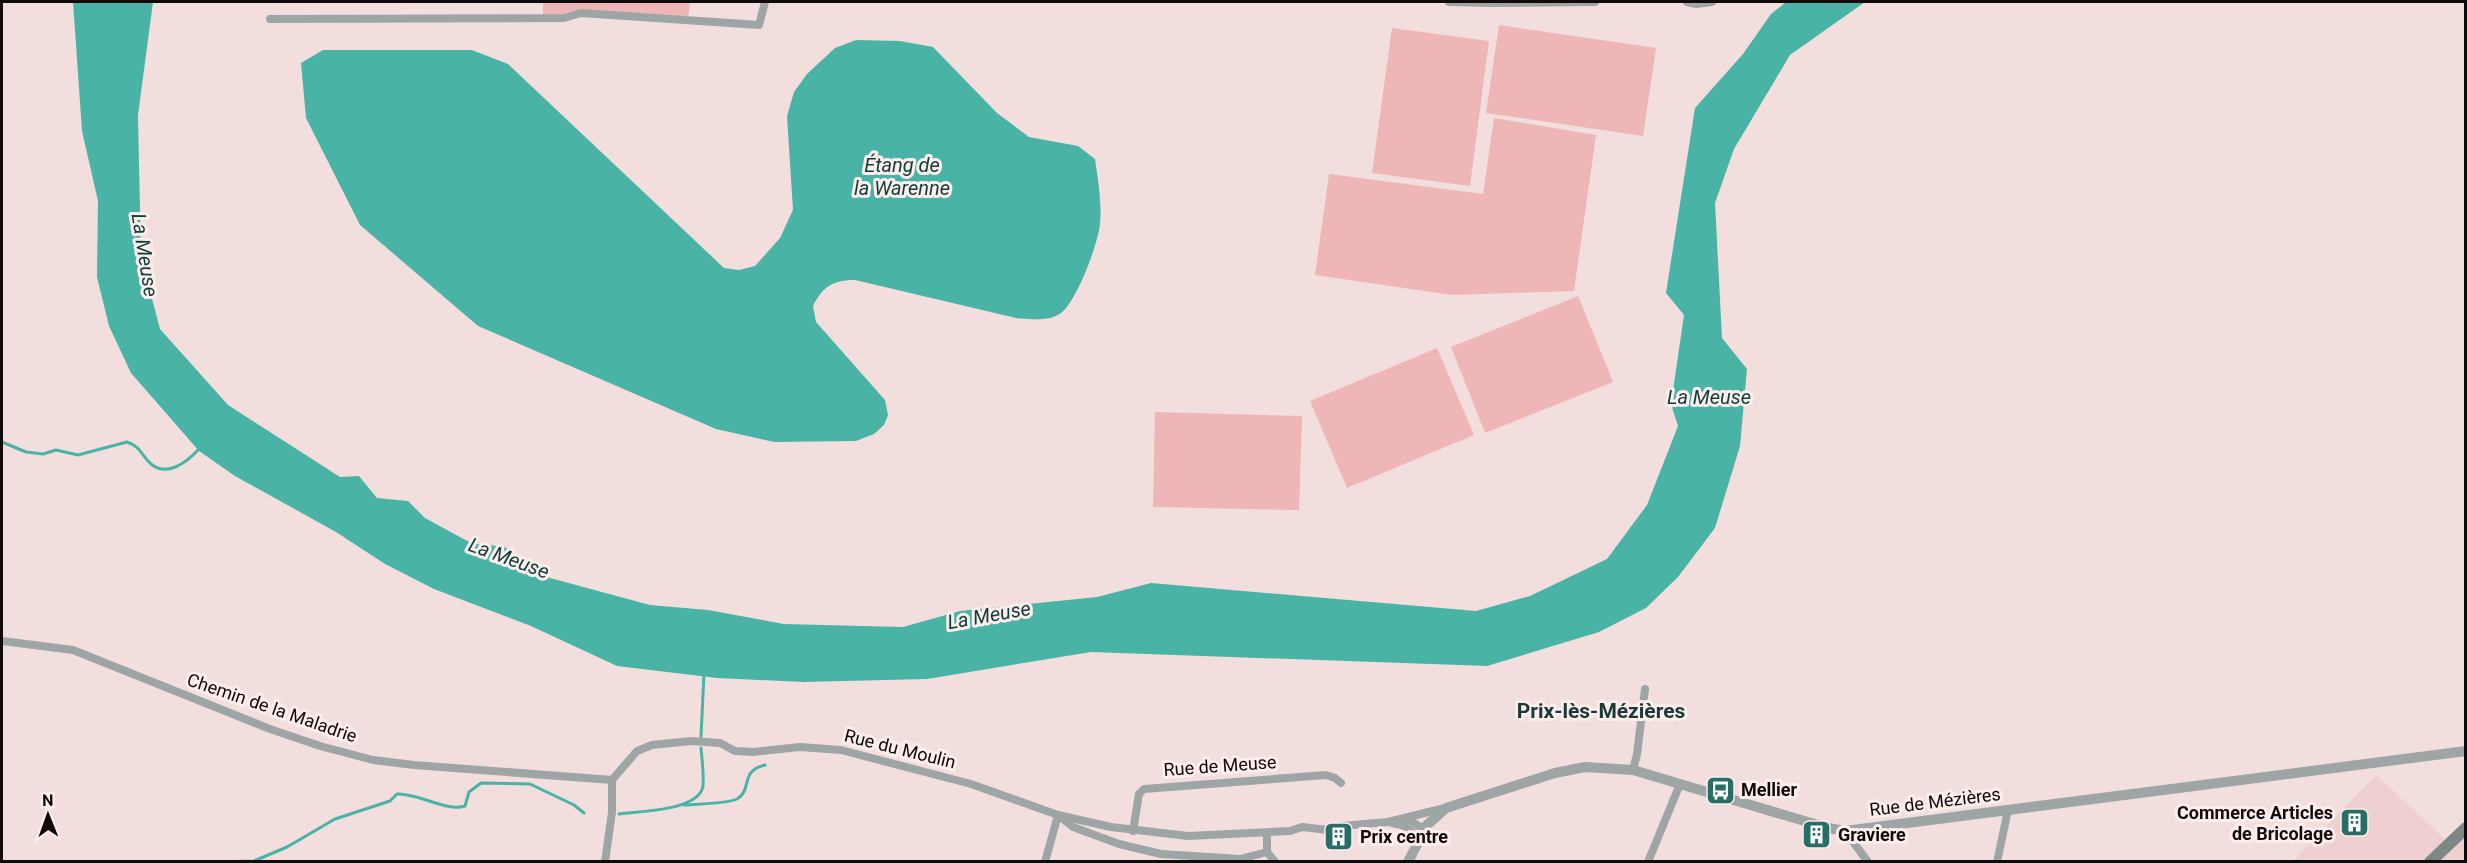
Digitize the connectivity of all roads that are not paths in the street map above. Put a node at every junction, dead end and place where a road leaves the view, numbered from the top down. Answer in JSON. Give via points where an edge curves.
{"nodes":[{"id":1,"x":765,"y":2,"type":"edge"},
{"id":2,"x":1449,"y":2,"type":"edge"},
{"id":3,"x":1595,"y":2,"type":"edge"},
{"id":4,"x":1687,"y":2,"type":"edge"},
{"id":5,"x":1712,"y":2,"type":"edge"},
{"id":6,"x":270,"y":19,"type":"dead end"},
{"id":7,"x":2,"y":641,"type":"edge"},
{"id":8,"x":1645,"y":689,"type":"dead end"},
{"id":9,"x":2466,"y":751,"type":"edge"},
{"id":10,"x":1633,"y":770,"type":"junction"},
{"id":11,"x":612,"y":780,"type":"junction"},
{"id":12,"x":1341,"y":783,"type":"dead end"},
{"id":13,"x":1680,"y":784,"type":"junction"},
{"id":14,"x":1446,"y":808,"type":"junction"},
{"id":15,"x":2008,"y":810,"type":"junction"},
{"id":16,"x":1058,"y":815,"type":"junction"},
{"id":17,"x":1405,"y":818,"type":"junction"},
{"id":18,"x":1388,"y":822,"type":"junction"},
{"id":19,"x":2466,"y":828,"type":"edge"},
{"id":20,"x":1424,"y":830,"type":"junction"},
{"id":21,"x":1133,"y":831,"type":"junction"},
{"id":22,"x":1845,"y":831,"type":"junction"},
{"id":23,"x":1267,"y":833,"type":"junction"},
{"id":24,"x":1267,"y":852,"type":"junction"},
{"id":25,"x":605,"y":861,"type":"edge"},
{"id":26,"x":1045,"y":861,"type":"edge"},
{"id":27,"x":1275,"y":861,"type":"edge"},
{"id":28,"x":1408,"y":861,"type":"edge"},
{"id":29,"x":1648,"y":861,"type":"edge"},
{"id":30,"x":1868,"y":861,"type":"edge"},
{"id":31,"x":1997,"y":861,"type":"edge"},
{"id":32,"x":2430,"y":861,"type":"edge"}],
"edges":[{"from":1,"to":6,"type":"street","via":[[759,25],[581,13],[564,18]]},
{"from":2,"to":3,"type":"street"},
{"from":4,"to":5,"type":"street"},
{"from":7,"to":11,"type":"street","name":"Chemin de la Maladrie","via":[[72,650],[270,729],[373,760]]},
{"from":8,"to":10,"type":"street"},
{"from":9,"to":15,"type":"street","name":"Rue de Mézières"},
{"from":10,"to":13,"type":"street","name":"Rue de Mézières"},
{"from":10,"to":14,"type":"street","name":"Rue de Mézières","via":[[1594,766],[1567,770]]},
{"from":11,"to":16,"type":"street","name":"Rue du Moulin","via":[[637,751],[652,745],[691,741],[720,743],[735,751],[800,747],[841,750],[971,784]]},
{"from":11,"to":25,"type":"street"},
{"from":12,"to":21,"type":"street","name":"Rue de Meuse","via":[[1326,775],[1144,789],[1139,794]]},
{"from":13,"to":22,"type":"street","name":"Rue de Mézières"},
{"from":13,"to":29,"type":"street"},
{"from":14,"to":17,"type":"street","name":"Rue du Moulin"},
{"from":14,"to":20,"type":"street","name":"Rue de Mézières"},
{"from":15,"to":22,"type":"street","name":"Rue de Mézières"},
{"from":15,"to":31,"type":"street"},
{"from":16,"to":21,"type":"street","name":"Rue du Moulin"},
{"from":16,"to":24,"type":"street","name":"Rue du Moulin","via":[[1073,827],[1161,854],[1240,859]]},
{"from":16,"to":26,"type":"street"},
{"from":17,"to":18,"type":"street","name":"Rue du Moulin"},
{"from":17,"to":20,"type":"street"},
{"from":18,"to":20,"type":"street","name":"Rue du Moulin"},
{"from":18,"to":23,"type":"street","name":"Rue du Moulin"},
{"from":19,"to":32,"type":"main road"},
{"from":20,"to":28,"type":"street"},
{"from":21,"to":23,"type":"street","name":"Rue du Moulin","via":[[1200,836]]},
{"from":22,"to":30,"type":"street"},
{"from":23,"to":24,"type":"street"},
{"from":24,"to":27,"type":"street"}]}
